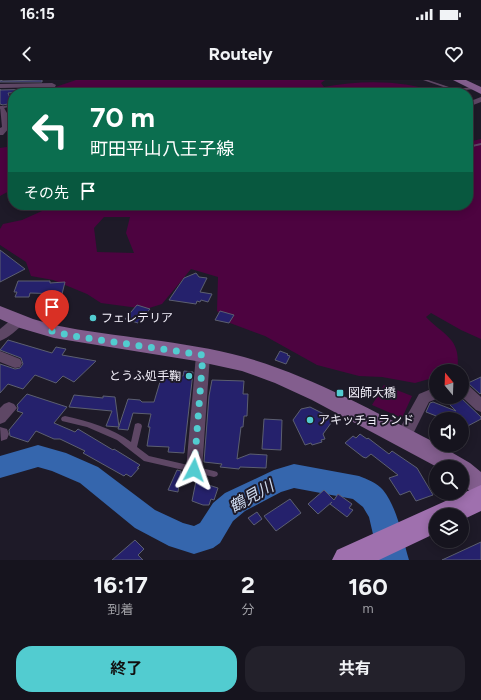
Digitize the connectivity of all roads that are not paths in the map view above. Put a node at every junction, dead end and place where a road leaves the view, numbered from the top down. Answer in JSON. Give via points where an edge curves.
{"nodes":[{"id":1,"x":425,"y":80,"type":"edge"},
{"id":2,"x":460,"y":81,"type":"edge"},
{"id":3,"x":52,"y":85,"type":"dead end"},
{"id":4,"x":0,"y":86,"type":"edge"},
{"id":5,"x":477,"y":86,"type":"edge"},
{"id":6,"x":449,"y":88,"type":"edge"},
{"id":7,"x":466,"y":88,"type":"edge"},
{"id":8,"x":0,"y":108,"type":"edge"},
{"id":9,"x":2,"y":118,"type":"edge"},
{"id":10,"x":6,"y":130,"type":"edge"},
{"id":11,"x":0,"y":312,"type":"edge"},
{"id":12,"x":18,"y":322,"type":"junction"},
{"id":13,"x":0,"y":336,"type":"edge"},
{"id":14,"x":203,"y":355,"type":"junction"},
{"id":15,"x":0,"y":356,"type":"edge"},
{"id":16,"x":15,"y":363,"type":"dead end"},
{"id":17,"x":469,"y":395,"type":"edge"},
{"id":18,"x":429,"y":396,"type":"edge"},
{"id":19,"x":481,"y":406,"type":"edge"},
{"id":20,"x":65,"y":419,"type":"dead end"},
{"id":21,"x":138,"y":426,"type":"dead end"},
{"id":22,"x":403,"y":437,"type":"junction"},
{"id":23,"x":133,"y":448,"type":"junction"},
{"id":24,"x":444,"y":460,"type":"edge"},
{"id":25,"x":194,"y":470,"type":"junction"},
{"id":26,"x":214,"y":474,"type":"dead end"},
{"id":27,"x":469,"y":476,"type":"edge"},
{"id":28,"x":481,"y":486,"type":"edge"},
{"id":29,"x":481,"y":497,"type":"edge"},
{"id":30,"x":459,"y":508,"type":"edge"},
{"id":31,"x":429,"y":522,"type":"edge"},
{"id":32,"x":366,"y":554,"type":"edge"}],
"edges":[{"from":1,"to":6,"type":"lane"},
{"from":2,"to":5,"type":"main road"},
{"from":3,"to":4,"type":"street"},
{"from":5,"to":7,"type":"lane"},
{"from":8,"to":9,"type":"street"},
{"from":9,"to":10,"type":"street"},
{"from":11,"to":12,"type":"main road"},
{"from":12,"to":13,"type":"street"},
{"from":12,"to":14,"type":"main road","via":[[73,336]]},
{"from":14,"to":22,"type":"main road","via":[[251,366],[292,381]]},
{"from":14,"to":25,"type":"street"},
{"from":15,"to":16,"type":"street"},
{"from":17,"to":19,"type":"street"},
{"from":18,"to":22,"type":"street","via":[[424,398]]},
{"from":20,"to":23,"type":"lane","via":[[88,424],[120,438]]},
{"from":21,"to":23,"type":"lane"},
{"from":22,"to":24,"type":"main road"},
{"from":23,"to":25,"type":"lane","via":[[147,459]]},
{"from":25,"to":26,"type":"lane"},
{"from":27,"to":28,"type":"main road"},
{"from":29,"to":30,"type":"main road"},
{"from":31,"to":32,"type":"main road"}]}
